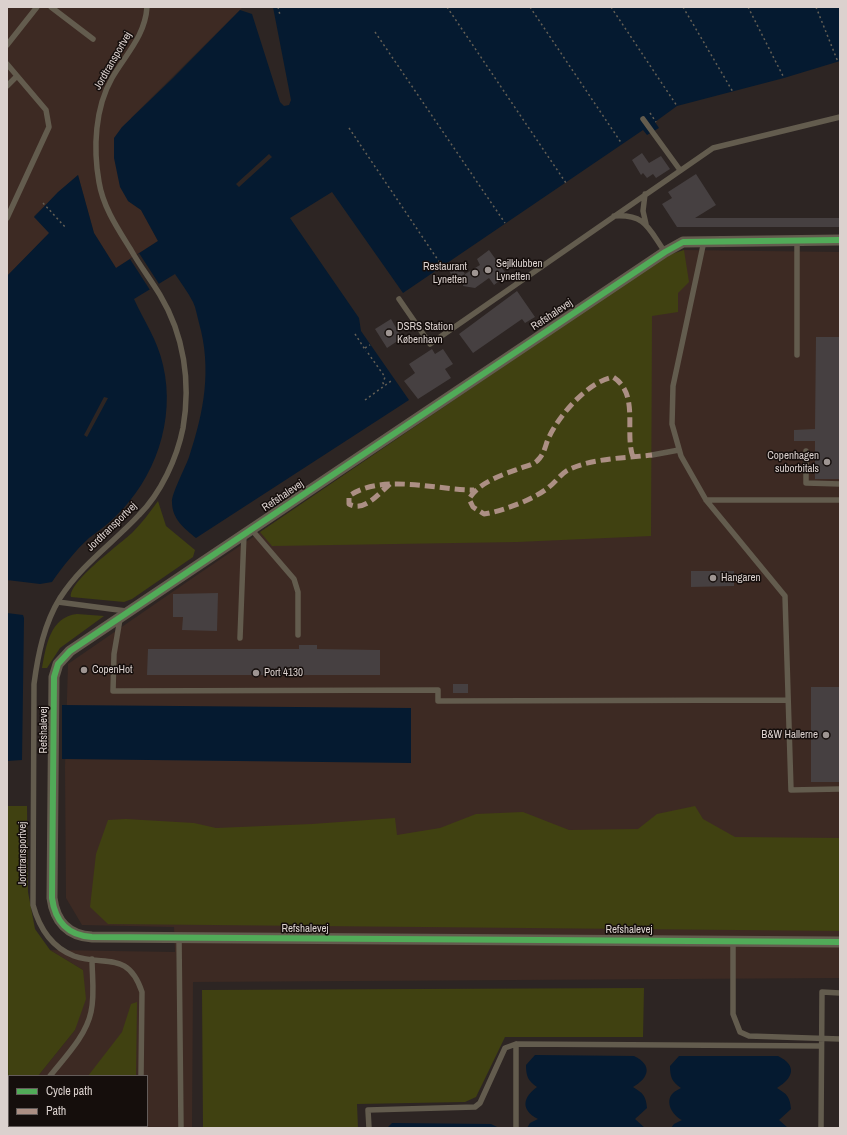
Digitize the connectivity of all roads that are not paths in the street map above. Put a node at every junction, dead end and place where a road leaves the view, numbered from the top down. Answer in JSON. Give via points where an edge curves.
{"nodes":[{"id":1,"x":37,"y":7,"type":"edge"},
{"id":2,"x":52,"y":7,"type":"edge"},
{"id":3,"x":147,"y":7,"type":"edge"},
{"id":4,"x":93,"y":39,"type":"dead end"},
{"id":5,"x":7,"y":45,"type":"edge"},
{"id":6,"x":7,"y":64,"type":"edge"},
{"id":7,"x":17,"y":76,"type":"junction"},
{"id":8,"x":7,"y":86,"type":"edge"},
{"id":9,"x":840,"y":116,"type":"edge"},
{"id":10,"x":643,"y":120,"type":"dead end"},
{"id":11,"x":680,"y":170,"type":"junction"},
{"id":12,"x":645,"y":194,"type":"junction"},
{"id":13,"x":614,"y":216,"type":"junction"},
{"id":14,"x":7,"y":218,"type":"edge"},
{"id":15,"x":646,"y":225,"type":"junction"},
{"id":16,"x":797,"y":240,"type":"junction"},
{"id":17,"x":840,"y":240,"type":"edge"},
{"id":18,"x":704,"y":241,"type":"junction"},
{"id":19,"x":665,"y":252,"type":"junction"},
{"id":20,"x":400,"y":299,"type":"dead end"},
{"id":21,"x":797,"y":355,"type":"dead end"},
{"id":22,"x":680,"y":450,"type":"junction"},
{"id":23,"x":806,"y":451,"type":"dead end"},
{"id":24,"x":652,"y":455,"type":"dead end"},
{"id":25,"x":840,"y":484,"type":"edge"},
{"id":26,"x":706,"y":500,"type":"junction"},
{"id":27,"x":840,"y":500,"type":"edge"},
{"id":28,"x":248,"y":532,"type":"junction"},
{"id":29,"x":58,"y":602,"type":"junction"},
{"id":30,"x":125,"y":614,"type":"junction"},
{"id":31,"x":298,"y":635,"type":"dead end"},
{"id":32,"x":240,"y":638,"type":"dead end"},
{"id":33,"x":788,"y":700,"type":"junction"},
{"id":34,"x":840,"y":789,"type":"edge"},
{"id":35,"x":179,"y":938,"type":"junction"},
{"id":36,"x":733,"y":941,"type":"junction"},
{"id":37,"x":840,"y":942,"type":"edge"},
{"id":38,"x":92,"y":959,"type":"junction"},
{"id":39,"x":840,"y":992,"type":"edge"},
{"id":40,"x":821,"y":1038,"type":"junction"},
{"id":41,"x":840,"y":1039,"type":"edge"},
{"id":42,"x":516,"y":1044,"type":"junction"},
{"id":43,"x":821,"y":1046,"type":"junction"},
{"id":44,"x":51,"y":1075,"type":"edge"},
{"id":45,"x":141,"y":1075,"type":"edge"},
{"id":46,"x":181,"y":1128,"type":"edge"},
{"id":47,"x":368,"y":1128,"type":"edge"},
{"id":48,"x":516,"y":1128,"type":"edge"},
{"id":49,"x":821,"y":1128,"type":"edge"}],
"edges":[{"from":1,"to":5,"type":"lane"},
{"from":2,"to":4,"type":"lane"},
{"from":3,"to":29,"type":"lane","name":"Jordtransportvej","via":[[139,38],[112,78],[101,101],[96,147],[99,183],[109,212],[169,312],[180,340],[186,396],[179,444],[170,469],[149,504],[72,580]]},
{"from":6,"to":7,"type":"lane"},
{"from":7,"to":8,"type":"lane"},
{"from":7,"to":14,"type":"lane","via":[[46,110],[49,127]]},
{"from":9,"to":11,"type":"lane","via":[[713,148]]},
{"from":10,"to":11,"type":"lane"},
{"from":11,"to":12,"type":"lane"},
{"from":12,"to":13,"type":"lane"},
{"from":12,"to":15,"type":"lane","via":[[643,211]]},
{"from":13,"to":15,"type":"lane","via":[[639,218]]},
{"from":13,"to":20,"type":"lane","via":[[430,344]]},
{"from":15,"to":19,"type":"lane"},
{"from":16,"to":17,"type":"street","name":"Refshalevej"},
{"from":16,"to":18,"type":"street","name":"Refshalevej"},
{"from":16,"to":21,"type":"lane"},
{"from":18,"to":19,"type":"street","name":"Refshalevej","via":[[683,242]]},
{"from":18,"to":22,"type":"lane","via":[[673,386],[672,424]]},
{"from":19,"to":28,"type":"street","name":"Refshalevej"},
{"from":22,"to":24,"type":"lane"},
{"from":22,"to":26,"type":"lane"},
{"from":23,"to":25,"type":"lane","via":[[806,483]]},
{"from":26,"to":27,"type":"lane"},
{"from":26,"to":33,"type":"lane","via":[[785,596]]},
{"from":28,"to":30,"type":"street","name":"Refshalevej"},
{"from":28,"to":31,"type":"lane","via":[[294,579],[298,592]]},
{"from":28,"to":32,"type":"lane"},
{"from":29,"to":30,"type":"lane"},
{"from":29,"to":38,"type":"lane","name":"Jordtransportvej","via":[[43,634],[34,684],[33,905],[38,922],[53,943],[74,956]]},
{"from":30,"to":33,"type":"lane","via":[[114,654],[113,691],[438,690],[438,701]]},
{"from":30,"to":35,"type":"street","name":"Refshalevej","via":[[70,651],[58,664],[54,677],[53,909],[64,927],[81,936]]},
{"from":33,"to":34,"type":"lane","via":[[790,790]]},
{"from":35,"to":36,"type":"street","name":"Refshalevej"},
{"from":35,"to":46,"type":"lane"},
{"from":36,"to":37,"type":"street","name":"Refshalevej"},
{"from":36,"to":40,"type":"lane","via":[[733,1014],[740,1032],[749,1036]]},
{"from":38,"to":44,"type":"lane","via":[[93,1001],[87,1024],[72,1049]]},
{"from":38,"to":45,"type":"lane","name":"Jordtransportvej","via":[[121,964],[138,980],[142,992]]},
{"from":39,"to":40,"type":"lane","via":[[822,992]]},
{"from":40,"to":41,"type":"lane"},
{"from":40,"to":43,"type":"lane"},
{"from":42,"to":43,"type":"lane"},
{"from":42,"to":47,"type":"lane","via":[[505,1048],[480,1103],[475,1107],[368,1110]]},
{"from":42,"to":48,"type":"lane"},
{"from":43,"to":49,"type":"lane"}]}
